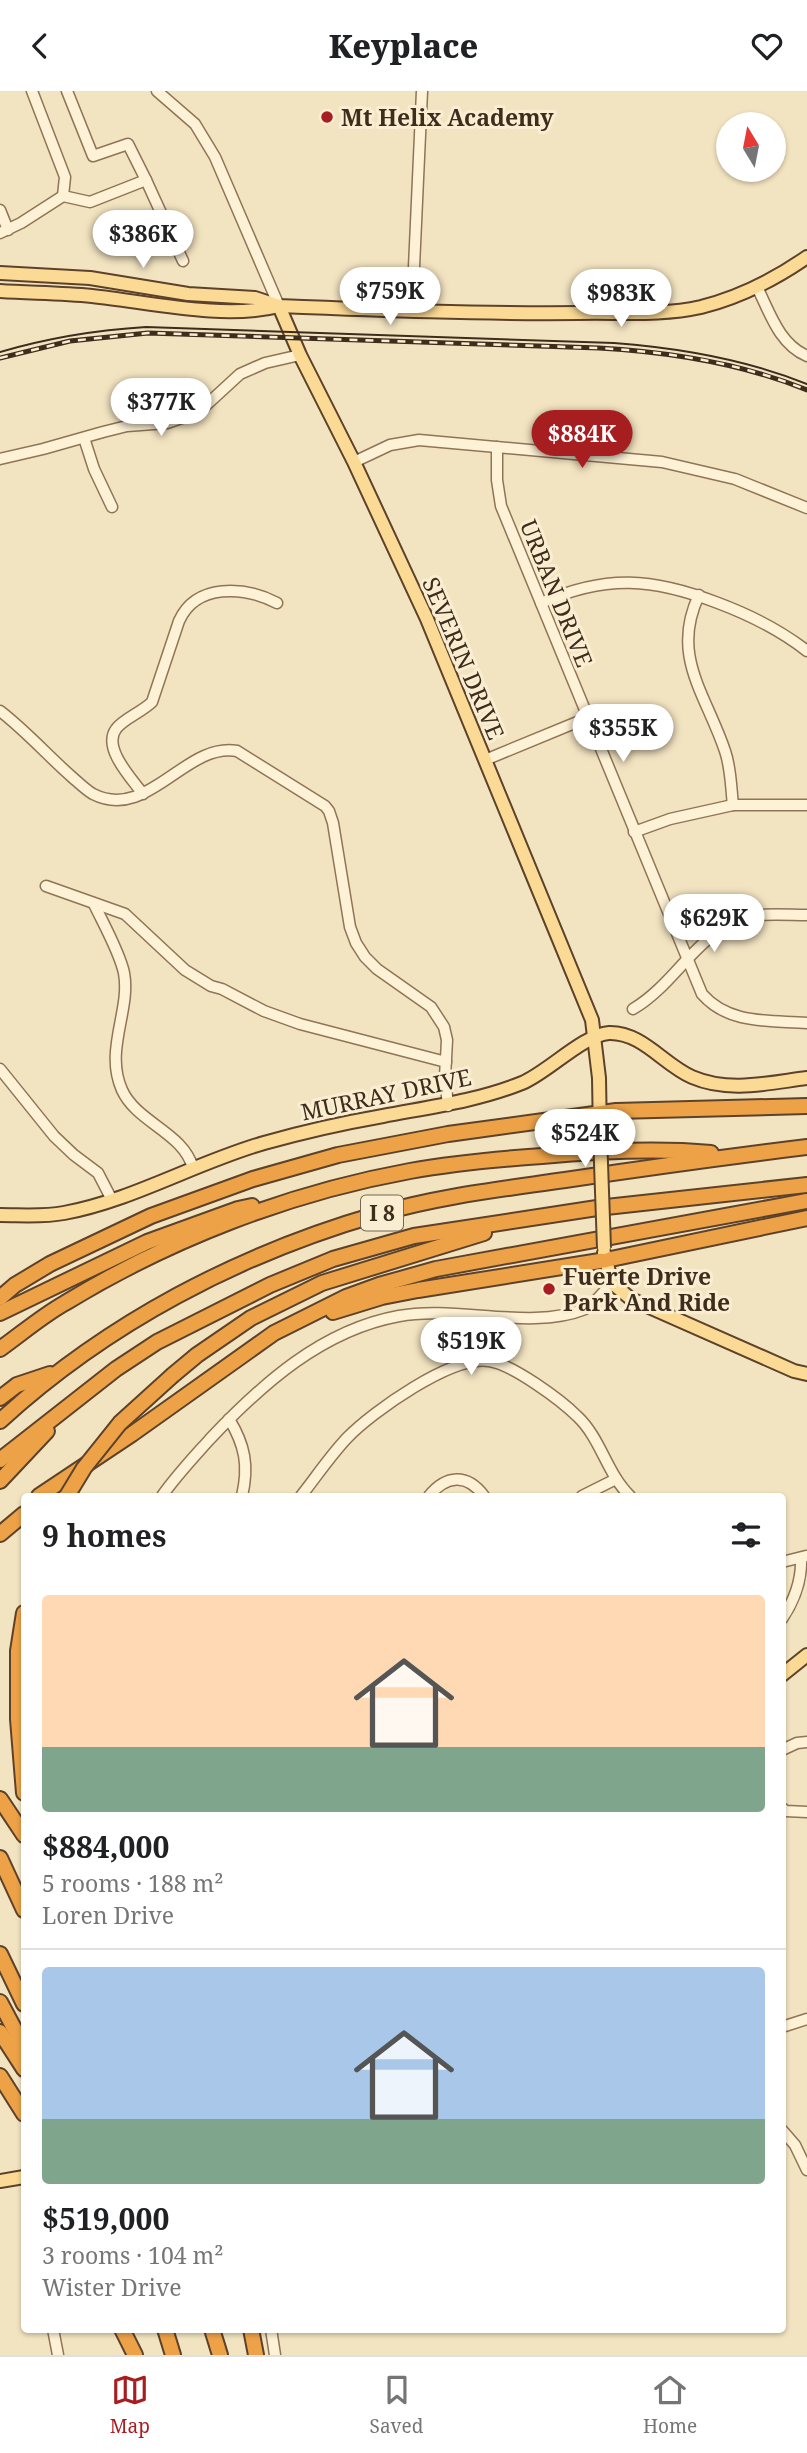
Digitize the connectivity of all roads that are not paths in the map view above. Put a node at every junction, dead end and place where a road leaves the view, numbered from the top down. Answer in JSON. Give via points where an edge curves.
{"nodes":[{"id":1,"x":32,"y":91,"type":"edge"},
{"id":2,"x":67,"y":91,"type":"edge"},
{"id":3,"x":157,"y":91,"type":"edge"},
{"id":4,"x":422,"y":91,"type":"edge"},
{"id":5,"x":146,"y":180,"type":"junction"},
{"id":6,"x":63,"y":196,"type":"junction"},
{"id":7,"x":0,"y":210,"type":"edge"},
{"id":8,"x":4,"y":232,"type":"edge"},
{"id":9,"x":807,"y":257,"type":"edge"},
{"id":10,"x":183,"y":261,"type":"dead end"},
{"id":11,"x":0,"y":273,"type":"edge"},
{"id":12,"x":757,"y":287,"type":"junction"},
{"id":13,"x":0,"y":291,"type":"edge"},
{"id":14,"x":279,"y":306,"type":"junction"},
{"id":15,"x":412,"y":311,"type":"junction"},
{"id":16,"x":300,"y":355,"type":"junction"},
{"id":17,"x":807,"y":356,"type":"edge"},
{"id":18,"x":84,"y":438,"type":"junction"},
{"id":19,"x":497,"y":447,"type":"junction"},
{"id":20,"x":0,"y":459,"type":"edge"},
{"id":21,"x":354,"y":462,"type":"junction"},
{"id":22,"x":112,"y":507,"type":"dead end"},
{"id":23,"x":807,"y":508,"type":"edge"},
{"id":24,"x":699,"y":595,"type":"junction"},
{"id":25,"x":276,"y":603,"type":"dead end"},
{"id":26,"x":541,"y":603,"type":"junction"},
{"id":27,"x":807,"y":651,"type":"edge"},
{"id":28,"x":0,"y":711,"type":"edge"},
{"id":29,"x":587,"y":718,"type":"junction"},
{"id":30,"x":485,"y":760,"type":"junction"},
{"id":31,"x":143,"y":794,"type":"junction"},
{"id":32,"x":807,"y":805,"type":"edge"},
{"id":33,"x":733,"y":806,"type":"junction"},
{"id":34,"x":634,"y":832,"type":"junction"},
{"id":35,"x":46,"y":886,"type":"dead end"},
{"id":36,"x":94,"y":904,"type":"junction"},
{"id":37,"x":807,"y":915,"type":"edge"},
{"id":38,"x":687,"y":957,"type":"junction"},
{"id":39,"x":633,"y":1009,"type":"dead end"},
{"id":40,"x":807,"y":1023,"type":"edge"},
{"id":41,"x":594,"y":1037,"type":"junction"},
{"id":42,"x":446,"y":1062,"type":"junction"},
{"id":43,"x":0,"y":1069,"type":"edge"},
{"id":44,"x":807,"y":1078,"type":"edge"},
{"id":45,"x":807,"y":1105,"type":"edge"},
{"id":46,"x":448,"y":1106,"type":"junction"},
{"id":47,"x":600,"y":1112,"type":"junction"},
{"id":48,"x":807,"y":1147,"type":"edge"},
{"id":49,"x":737,"y":1155,"type":"junction"},
{"id":50,"x":192,"y":1168,"type":"junction"},
{"id":51,"x":807,"y":1185,"type":"edge"},
{"id":52,"x":305,"y":1196,"type":"junction"},
{"id":53,"x":112,"y":1200,"type":"junction"},
{"id":54,"x":807,"y":1201,"type":"edge"},
{"id":55,"x":0,"y":1215,"type":"edge"},
{"id":56,"x":540,"y":1217,"type":"junction"},
{"id":57,"x":807,"y":1218,"type":"edge"},
{"id":58,"x":605,"y":1254,"type":"junction"},
{"id":59,"x":612,"y":1283,"type":"junction"},
{"id":60,"x":0,"y":1298,"type":"edge"},
{"id":61,"x":0,"y":1313,"type":"edge"},
{"id":62,"x":0,"y":1349,"type":"edge"},
{"id":63,"x":238,"y":1361,"type":"junction"},
{"id":64,"x":61,"y":1371,"type":"junction"},
{"id":65,"x":806,"y":1375,"type":"edge"},
{"id":66,"x":0,"y":1398,"type":"edge"},
{"id":67,"x":77,"y":1399,"type":"junction"},
{"id":68,"x":229,"y":1419,"type":"junction"},
{"id":69,"x":0,"y":1420,"type":"edge"},
{"id":70,"x":0,"y":1460,"type":"edge"},
{"id":71,"x":69,"y":1478,"type":"junction"},
{"id":72,"x":616,"y":1479,"type":"junction"},
{"id":73,"x":0,"y":1481,"type":"edge"},
{"id":74,"x":44,"y":1493,"type":"edge"},
{"id":75,"x":52,"y":1493,"type":"edge"},
{"id":76,"x":69,"y":1493,"type":"edge"},
{"id":77,"x":164,"y":1493,"type":"edge"},
{"id":78,"x":243,"y":1493,"type":"edge"},
{"id":79,"x":302,"y":1493,"type":"edge"},
{"id":80,"x":432,"y":1493,"type":"edge"},
{"id":81,"x":482,"y":1493,"type":"edge"},
{"id":82,"x":586,"y":1493,"type":"edge"},
{"id":83,"x":628,"y":1493,"type":"edge"},
{"id":84,"x":21,"y":1509,"type":"edge"},
{"id":85,"x":21,"y":1516,"type":"edge"},
{"id":86,"x":0,"y":1524,"type":"edge"},
{"id":87,"x":0,"y":1534,"type":"edge"},
{"id":88,"x":804,"y":1557,"type":"edge"},
{"id":89,"x":786,"y":1561,"type":"edge"},
{"id":90,"x":786,"y":1613,"type":"edge"},
{"id":91,"x":21,"y":1632,"type":"edge"},
{"id":92,"x":807,"y":1655,"type":"edge"},
{"id":93,"x":786,"y":1672,"type":"edge"},
{"id":94,"x":807,"y":1742,"type":"edge"},
{"id":95,"x":786,"y":1748,"type":"edge"},
{"id":96,"x":21,"y":1757,"type":"edge"},
{"id":97,"x":0,"y":1798,"type":"edge"},
{"id":98,"x":786,"y":1811,"type":"edge"},
{"id":99,"x":807,"y":1812,"type":"edge"},
{"id":100,"x":21,"y":1830,"type":"edge"},
{"id":101,"x":0,"y":1858,"type":"edge"},
{"id":102,"x":21,"y":1904,"type":"edge"},
{"id":103,"x":0,"y":1954,"type":"edge"},
{"id":104,"x":21,"y":1998,"type":"edge"},
{"id":105,"x":0,"y":2002,"type":"edge"},
{"id":106,"x":807,"y":2019,"type":"edge"},
{"id":107,"x":786,"y":2026,"type":"edge"},
{"id":108,"x":0,"y":2032,"type":"edge"},
{"id":109,"x":21,"y":2040,"type":"edge"},
{"id":110,"x":21,"y":2064,"type":"edge"},
{"id":111,"x":0,"y":2076,"type":"edge"},
{"id":112,"x":21,"y":2109,"type":"edge"},
{"id":113,"x":786,"y":2135,"type":"edge"},
{"id":114,"x":807,"y":2170,"type":"edge"},
{"id":115,"x":21,"y":2177,"type":"edge"},
{"id":116,"x":0,"y":2181,"type":"edge"},
{"id":117,"x":54,"y":2333,"type":"edge"},
{"id":118,"x":124,"y":2333,"type":"edge"},
{"id":119,"x":165,"y":2333,"type":"edge"},
{"id":120,"x":213,"y":2333,"type":"edge"},
{"id":121,"x":252,"y":2333,"type":"edge"},
{"id":122,"x":272,"y":2333,"type":"edge"},
{"id":123,"x":58,"y":2355,"type":"edge"},
{"id":124,"x":135,"y":2355,"type":"edge"},
{"id":125,"x":173,"y":2355,"type":"edge"},
{"id":126,"x":220,"y":2355,"type":"edge"},
{"id":127,"x":256,"y":2355,"type":"edge"},
{"id":128,"x":275,"y":2355,"type":"edge"}],
"edges":[{"from":1,"to":6,"type":"street","via":[[65,177]]},
{"from":2,"to":5,"type":"street","via":[[93,156],[128,144]]},
{"from":3,"to":14,"type":"street","name":"SEVERIN DRIVE","via":[[195,124],[215,157]]},
{"from":4,"to":15,"type":"street"},
{"from":5,"to":6,"type":"street","via":[[90,202]]},
{"from":5,"to":10,"type":"street"},
{"from":6,"to":8,"type":"street"},
{"from":7,"to":8,"type":"street"},
{"from":9,"to":12,"type":"main road"},
{"from":11,"to":14,"type":"main road","via":[[90,278],[188,294],[255,298]]},
{"from":12,"to":15,"type":"main road","via":[[720,301],[663,313]]},
{"from":12,"to":17,"type":"street","via":[[781,336]]},
{"from":13,"to":14,"type":"main road","via":[[181,308],[258,311]]},
{"from":14,"to":15,"type":"main road"},
{"from":14,"to":16,"type":"main road","name":"SEVERIN DRIVE"},
{"from":16,"to":18,"type":"street","via":[[240,374],[190,415]]},
{"from":16,"to":21,"type":"main road","name":"SEVERIN DRIVE"},
{"from":18,"to":20,"type":"street"},
{"from":18,"to":22,"type":"street"},
{"from":19,"to":21,"type":"street","via":[[410,441]]},
{"from":19,"to":23,"type":"street","via":[[662,461],[735,479]]},
{"from":19,"to":26,"type":"street","name":"URBAN DRIVE","via":[[501,506]]},
{"from":21,"to":30,"type":"main road","name":"SEVERIN DRIVE","via":[[427,619]]},
{"from":24,"to":26,"type":"street","via":[[652,583],[620,582],[572,591]]},
{"from":24,"to":27,"type":"street","via":[[766,624]]},
{"from":24,"to":33,"type":"street","via":[[687,632],[688,656],[727,755]]},
{"from":25,"to":31,"type":"street","via":[[262,596],[219,591],[185,609],[152,702],[116,728],[113,736],[116,757]]},
{"from":26,"to":29,"type":"street","name":"URBAN DRIVE"},
{"from":28,"to":31,"type":"street","via":[[94,794],[120,800]]},
{"from":29,"to":30,"type":"street"},
{"from":29,"to":34,"type":"street","name":"URBAN DRIVE"},
{"from":30,"to":41,"type":"main road","name":"SEVERIN DRIVE","via":[[592,1020]]},
{"from":31,"to":42,"type":"street","via":[[205,754],[223,749],[237,751],[326,806],[356,943],[377,969],[435,1011],[446,1033]]},
{"from":32,"to":33,"type":"street"},
{"from":33,"to":34,"type":"street"},
{"from":34,"to":38,"type":"street","name":"URBAN DRIVE"},
{"from":35,"to":36,"type":"street"},
{"from":36,"to":42,"type":"street","via":[[125,914],[185,970],[264,1011]]},
{"from":36,"to":50,"type":"street","via":[[124,972],[116,1053],[122,1091],[144,1119],[178,1143]]},
{"from":37,"to":38,"type":"street","via":[[751,915],[733,920]]},
{"from":38,"to":39,"type":"street"},
{"from":38,"to":40,"type":"street","name":"URBAN DRIVE","via":[[702,994],[722,1011],[747,1019]]},
{"from":41,"to":44,"type":"main road","via":[[623,1035],[681,1072],[719,1085],[751,1086]]},
{"from":41,"to":46,"type":"main road","name":"MURRAY DRIVE","via":[[524,1082]]},
{"from":41,"to":47,"type":"main road","name":"SEVERIN DRIVE"},
{"from":42,"to":46,"type":"street"},
{"from":43,"to":53,"type":"street","via":[[54,1136],[98,1173]]},
{"from":45,"to":47,"type":"highway"},
{"from":46,"to":50,"type":"main road","name":"MURRAY DRIVE","via":[[349,1122]]},
{"from":47,"to":58,"type":"main road","name":"SEVERIN DRIVE","bridge":true},
{"from":47,"to":60,"type":"highway","via":[[378,1146],[253,1179],[87,1245]]},
{"from":48,"to":49,"type":"highway","number":"I 8"},
{"from":49,"to":52,"type":"highway","via":[[670,1149],[496,1159],[409,1171]]},
{"from":49,"to":64,"type":"highway","number":"I 8","via":[[460,1195],[379,1213],[231,1268],[153,1308]]},
{"from":50,"to":53,"type":"main road","name":"MURRAY DRIVE"},
{"from":51,"to":56,"type":"highway","number":"I 8"},
{"from":52,"to":61,"type":"highway","via":[[238,1209],[181,1229]]},
{"from":52,"to":62,"type":"highway","via":[[143,1260],[64,1303]]},
{"from":53,"to":55,"type":"main road","name":"MURRAY DRIVE","via":[[61,1214]]},
{"from":54,"to":63,"type":"highway","via":[[412,1275],[317,1310],[274,1333]]},
{"from":56,"to":67,"type":"highway","number":"I 8","via":[[414,1236],[333,1259],[157,1342]]},
{"from":56,"to":76,"type":"highway","bridge":true,"via":[[322,1283],[251,1318],[197,1355],[120,1423]]},
{"from":57,"to":58,"type":"highway"},
{"from":58,"to":59,"type":"main road","name":"SEVERIN DRIVE"},
{"from":58,"to":63,"type":"highway","via":[[369,1300],[297,1327]]},
{"from":59,"to":65,"type":"main road","via":[[644,1306]]},
{"from":59,"to":68,"type":"street","via":[[587,1308],[572,1312],[516,1318],[424,1313],[362,1325],[292,1363]]},
{"from":63,"to":71,"type":"highway"},
{"from":64,"to":66,"type":"highway","via":[[17,1385]]},
{"from":64,"to":69,"type":"highway","number":"I 8"},
{"from":67,"to":70,"type":"highway","number":"I 8"},
{"from":67,"to":73,"type":"highway"},
{"from":68,"to":77,"type":"street"},
{"from":68,"to":78,"type":"street","via":[[242,1440],[246,1476]]},
{"from":71,"to":74,"type":"highway"},
{"from":71,"to":75,"type":"highway"},
{"from":72,"to":79,"type":"street","via":[[577,1415],[529,1379],[480,1360],[447,1371],[398,1397],[348,1437]]},
{"from":72,"to":82,"type":"street"},
{"from":72,"to":83,"type":"street"},
{"from":80,"to":81,"type":"street","via":[[443,1483],[456,1480],[476,1485]]},
{"from":84,"to":86,"type":"highway"},
{"from":85,"to":87,"type":"highway"},
{"from":88,"to":89,"type":"street"},
{"from":88,"to":90,"type":"street"},
{"from":91,"to":96,"type":"highway"},
{"from":92,"to":93,"type":"main road"},
{"from":94,"to":95,"type":"street"},
{"from":97,"to":100,"type":"highway"},
{"from":98,"to":99,"type":"street"},
{"from":101,"to":102,"type":"highway"},
{"from":103,"to":104,"type":"highway"},
{"from":105,"to":109,"type":"highway"},
{"from":106,"to":107,"type":"street"},
{"from":108,"to":110,"type":"highway"},
{"from":111,"to":112,"type":"highway"},
{"from":113,"to":114,"type":"street"},
{"from":115,"to":116,"type":"main road"},
{"from":117,"to":123,"type":"street"},
{"from":118,"to":124,"type":"highway"},
{"from":119,"to":125,"type":"highway"},
{"from":120,"to":126,"type":"highway"},
{"from":121,"to":127,"type":"highway"},
{"from":122,"to":128,"type":"street"}]}
